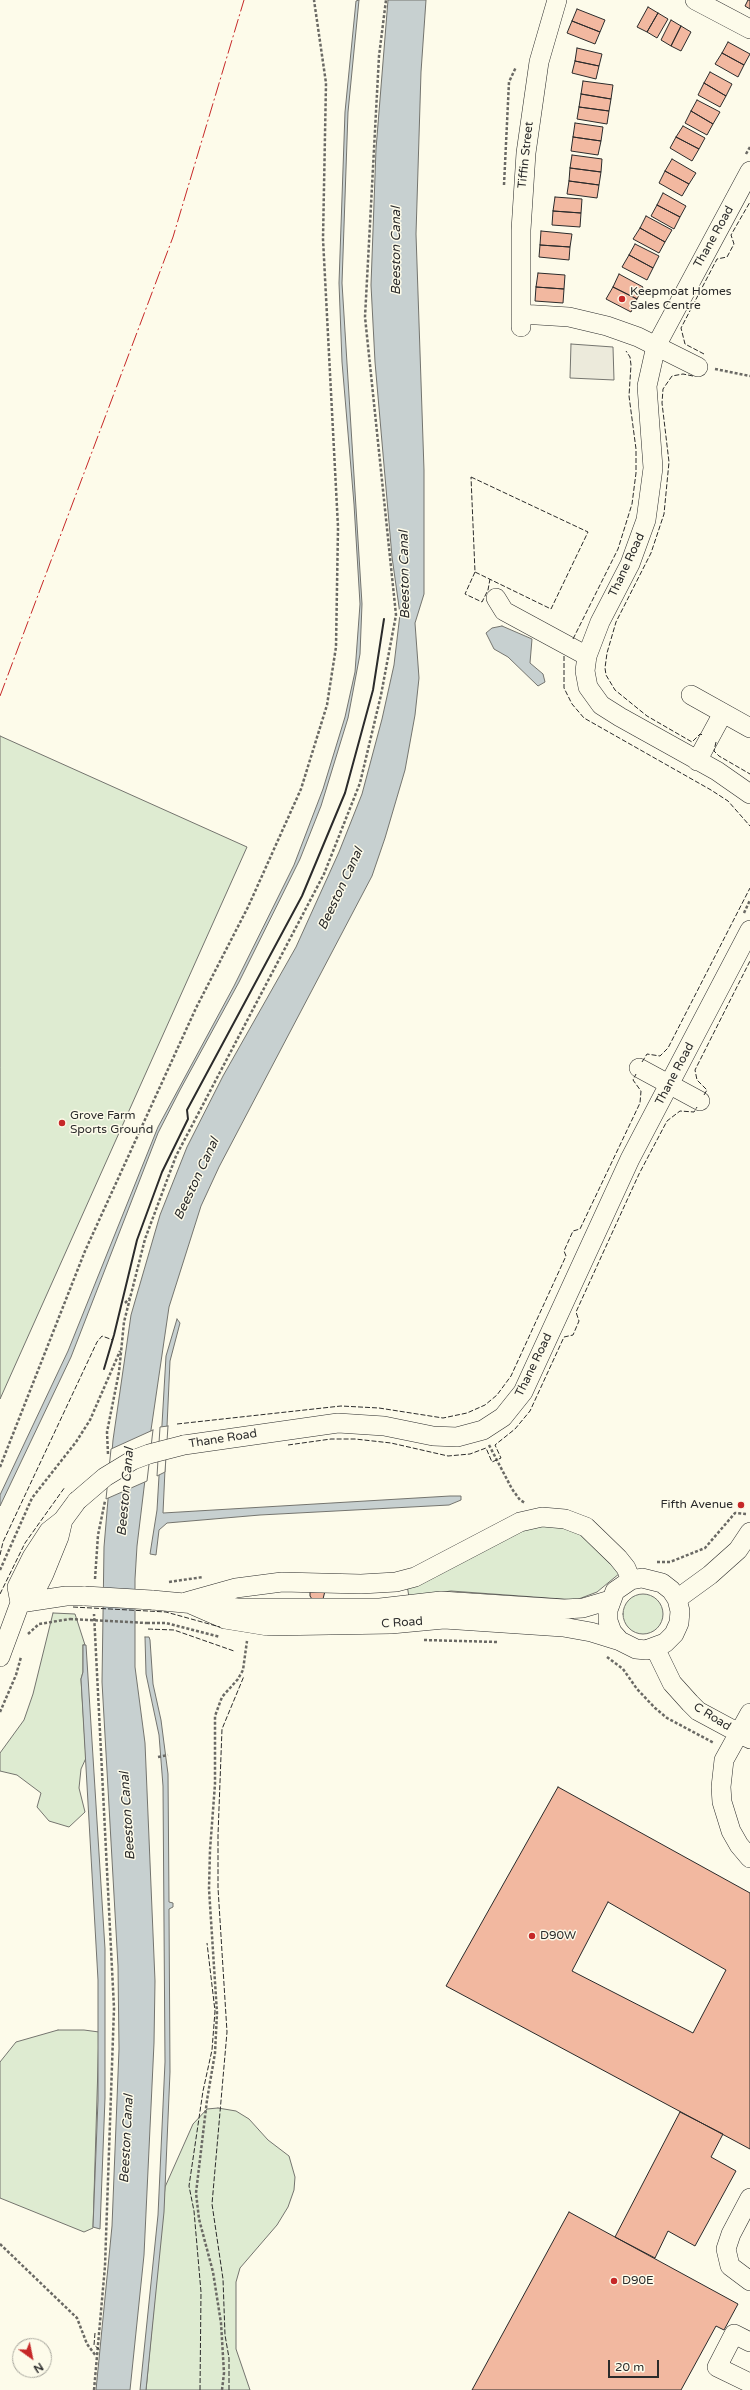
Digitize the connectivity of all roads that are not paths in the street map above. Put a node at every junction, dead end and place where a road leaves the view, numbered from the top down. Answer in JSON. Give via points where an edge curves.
{"nodes":[{"id":1,"x":557,"y":0,"type":"edge"},
{"id":2,"x":695,"y":0,"type":"edge"},
{"id":3,"x":750,"y":29,"type":"edge"},
{"id":4,"x":750,"y":171,"type":"edge"},
{"id":5,"x":656,"y":346,"type":"junction"},
{"id":6,"x":698,"y":367,"type":"road end"},
{"id":7,"x":496,"y":598,"type":"dead end"},
{"id":8,"x":587,"y":656,"type":"junction"},
{"id":9,"x":691,"y":695,"type":"dead end"},
{"id":10,"x":723,"y":713,"type":"junction"},
{"id":11,"x":750,"y":728,"type":"edge"},
{"id":12,"x":697,"y":761,"type":"junction"},
{"id":13,"x":750,"y":794,"type":"edge"},
{"id":14,"x":750,"y":930,"type":"edge"},
{"id":15,"x":639,"y":1068,"type":"dead end"},
{"id":16,"x":669,"y":1084,"type":"junction"},
{"id":17,"x":700,"y":1101,"type":"dead end"},
{"id":18,"x":750,"y":1532,"type":"edge"},
{"id":19,"x":405,"y":1580,"type":"junction"},
{"id":20,"x":631,"y":1580,"type":"junction"},
{"id":21,"x":677,"y":1599,"type":"junction"},
{"id":22,"x":610,"y":1600,"type":"junction"},
{"id":23,"x":186,"y":1602,"type":"junction"},
{"id":24,"x":20,"y":1603,"type":"junction"},
{"id":25,"x":380,"y":1608,"type":"junction"},
{"id":26,"x":620,"y":1641,"type":"junction"},
{"id":27,"x":655,"y":1648,"type":"junction"},
{"id":28,"x":0,"y":1657,"type":"edge"},
{"id":29,"x":750,"y":1713,"type":"edge"},
{"id":30,"x":744,"y":1736,"type":"edge"},
{"id":31,"x":750,"y":1858,"type":"edge"},
{"id":32,"x":750,"y":2198,"type":"edge"},
{"id":33,"x":750,"y":2281,"type":"edge"},
{"id":34,"x":750,"y":2342,"type":"edge"},
{"id":35,"x":750,"y":2383,"type":"edge"}],
"edges":[{"from":1,"to":5,"type":"street","name":"Tiffin Street","via":[[539,62],[526,153],[521,224],[521,320],[581,319],[638,337]]},
{"from":2,"to":3,"type":"street"},
{"from":4,"to":5,"type":"street","name":"Thane Road"},
{"from":5,"to":6,"type":"street","name":"Tiffin Street"},
{"from":5,"to":8,"type":"street","name":"Thane Road","via":[[647,386],[653,468],[646,520],[638,545],[600,622]]},
{"from":7,"to":8,"type":"street","via":[[504,611]]},
{"from":8,"to":12,"type":"street","name":"Thane Road","via":[[587,684],[601,705]]},
{"from":9,"to":10,"type":"street"},
{"from":10,"to":11,"type":"street"},
{"from":10,"to":12,"type":"street"},
{"from":12,"to":13,"type":"street","name":"Thane Road"},
{"from":14,"to":16,"type":"street","name":"Thane Road"},
{"from":15,"to":16,"type":"street"},
{"from":16,"to":17,"type":"street"},
{"from":16,"to":24,"type":"street","name":"Thane Road","bridge":true,"via":[[627,1165],[523,1392],[497,1422],[482,1430],[457,1437],[432,1436],[384,1426],[338,1423],[184,1445],[133,1460],[104,1477],[78,1500],[62,1520],[59,1537],[37,1588]]},
{"from":18,"to":21,"type":"street","via":[[738,1550]]},
{"from":19,"to":20,"type":"street","name":"C Road","via":[[428,1572],[520,1522],[554,1517],[576,1522],[595,1534],[626,1568]]},
{"from":19,"to":23,"type":"street","name":"C Road","via":[[362,1584],[282,1582],[236,1588]]},
{"from":19,"to":25,"type":"street","name":"C Road"},
{"from":20,"to":21,"type":"street","via":[[642,1578],[662,1583]]},
{"from":20,"to":22,"type":"street","via":[[619,1588]]},
{"from":21,"to":27,"type":"street","via":[[679,1623],[674,1634]]},
{"from":22,"to":25,"type":"street","name":"C Road","via":[[583,1608],[564,1609],[441,1601]]},
{"from":22,"to":26,"type":"street","via":[[608,1621],[612,1632]]},
{"from":23,"to":24,"type":"street","name":"C Road","bridge":true,"via":[[89,1601],[66,1596]]},
{"from":23,"to":25,"type":"street","name":"C Road","via":[[238,1608]]},
{"from":23,"to":26,"type":"street","name":"C Road","via":[[225,1619],[268,1626],[391,1624],[444,1619],[563,1627]]},
{"from":24,"to":28,"type":"street","name":"Thane Road"},
{"from":26,"to":27,"type":"street","name":"C Road","via":[[636,1649]]},
{"from":27,"to":30,"type":"street","name":"C Road","via":[[672,1683],[698,1711]]},
{"from":29,"to":30,"type":"street"},
{"from":30,"to":31,"type":"street","via":[[728,1750],[721,1774],[722,1802],[738,1845]]},
{"from":32,"to":33,"type":"street","via":[[726,2249],[730,2266]]},
{"from":34,"to":35,"type":"street","via":[[734,2334],[717,2367]]}]}
